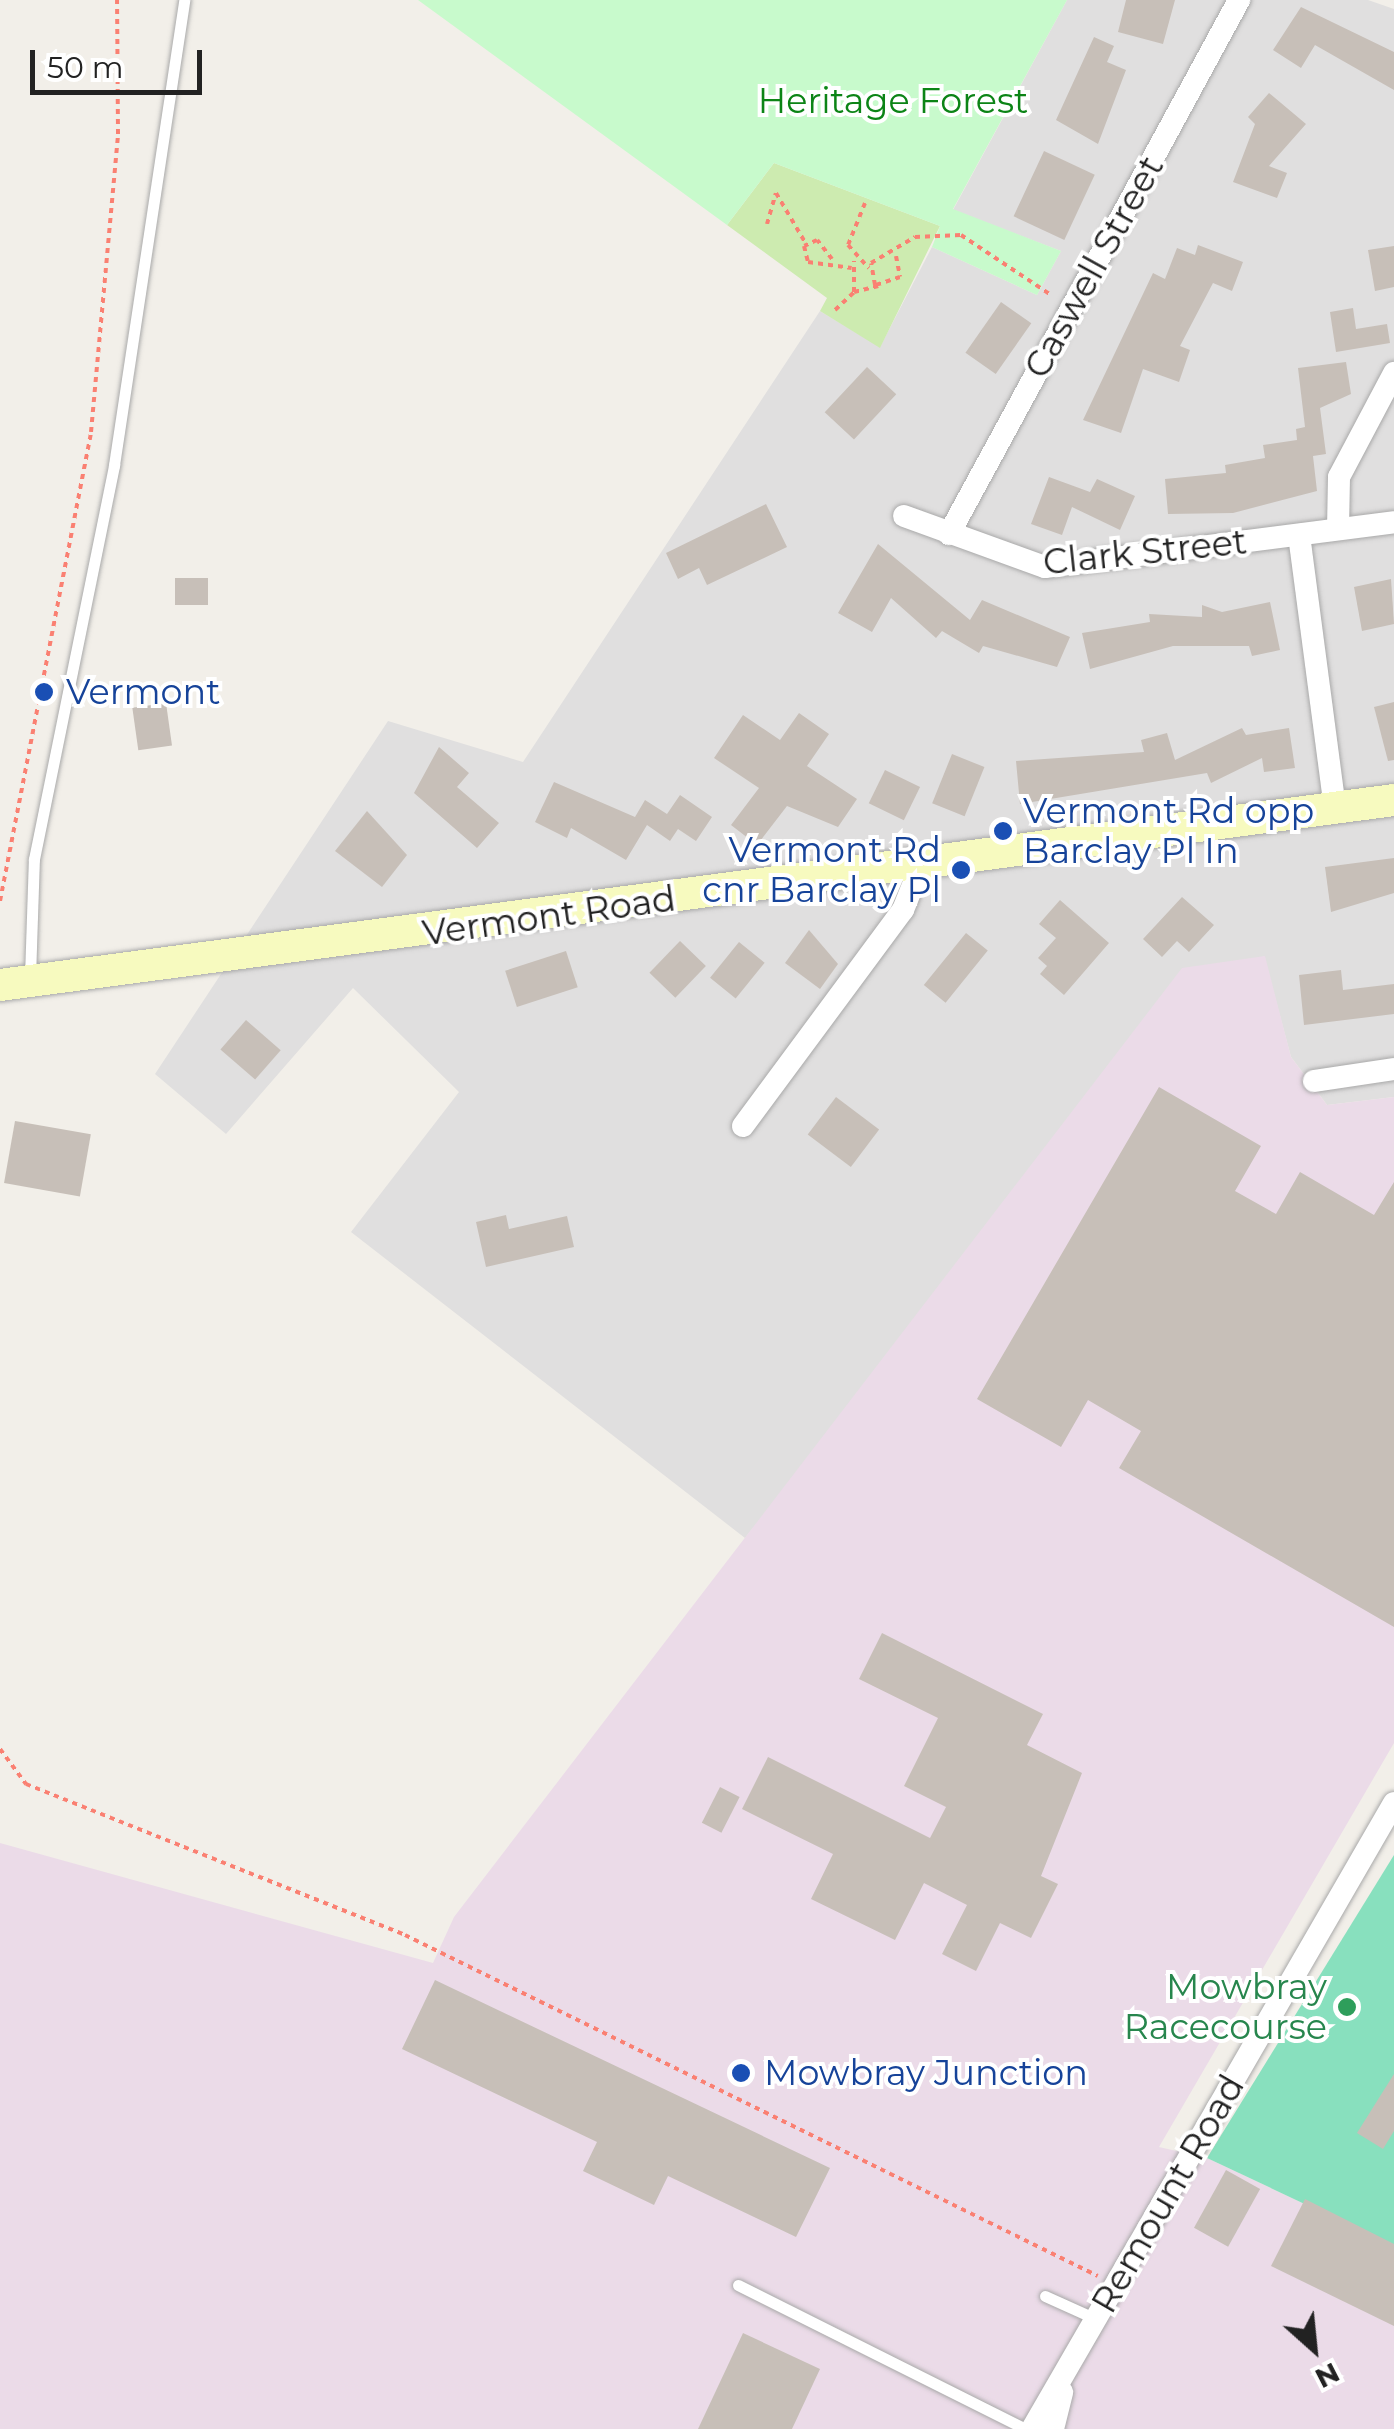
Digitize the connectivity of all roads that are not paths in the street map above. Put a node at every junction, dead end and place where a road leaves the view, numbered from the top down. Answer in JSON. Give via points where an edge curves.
{"nodes":[{"id":1,"x":184,"y":0,"type":"edge"},
{"id":2,"x":1239,"y":0,"type":"edge"},
{"id":3,"x":1394,"y":373,"type":"edge"},
{"id":4,"x":904,"y":516,"type":"dead end"},
{"id":5,"x":1394,"y":522,"type":"edge"},
{"id":6,"x":1338,"y":530,"type":"junction"},
{"id":7,"x":948,"y":534,"type":"junction"},
{"id":8,"x":1299,"y":535,"type":"junction"},
{"id":9,"x":1394,"y":800,"type":"edge"},
{"id":10,"x":1335,"y":808,"type":"junction"},
{"id":11,"x":921,"y":866,"type":"junction"},
{"id":12,"x":15,"y":983,"type":"edge"},
{"id":13,"x":1394,"y":1069,"type":"edge"},
{"id":14,"x":1314,"y":1081,"type":"dead end"},
{"id":15,"x":742,"y":1126,"type":"dead end"},
{"id":16,"x":1394,"y":1804,"type":"edge"},
{"id":17,"x":738,"y":2285,"type":"dead end"},
{"id":18,"x":1045,"y":2296,"type":"dead end"},
{"id":19,"x":1096,"y":2318,"type":"junction"},
{"id":20,"x":1070,"y":2365,"type":"junction"},
{"id":21,"x":1029,"y":2429,"type":"edge"},
{"id":22,"x":1052,"y":2429,"type":"edge"}],
"edges":[{"from":1,"to":12,"type":"lane","via":[[114,466]]},
{"from":2,"to":7,"type":"street","name":"Caswell Street"},
{"from":3,"to":6,"type":"street","via":[[1339,477]]},
{"from":4,"to":7,"type":"street","name":"Clark Street"},
{"from":5,"to":6,"type":"street","name":"Clark Street"},
{"from":6,"to":8,"type":"street","name":"Clark Street"},
{"from":7,"to":8,"type":"street","name":"Clark Street","via":[[1044,567]]},
{"from":8,"to":10,"type":"street"},
{"from":9,"to":10,"type":"street","name":"Vermont Road"},
{"from":10,"to":11,"type":"street","name":"Vermont Road"},
{"from":11,"to":12,"type":"street","name":"Vermont Road"},
{"from":11,"to":15,"type":"street","via":[[902,910]]},
{"from":13,"to":14,"type":"street"},
{"from":16,"to":19,"type":"street","name":"Remount Road"},
{"from":17,"to":21,"type":"lane"},
{"from":18,"to":19,"type":"lane"},
{"from":19,"to":20,"type":"street","name":"Remount Road"},
{"from":20,"to":21,"type":"street","name":"Remount Road"},
{"from":20,"to":22,"type":"street"}]}
